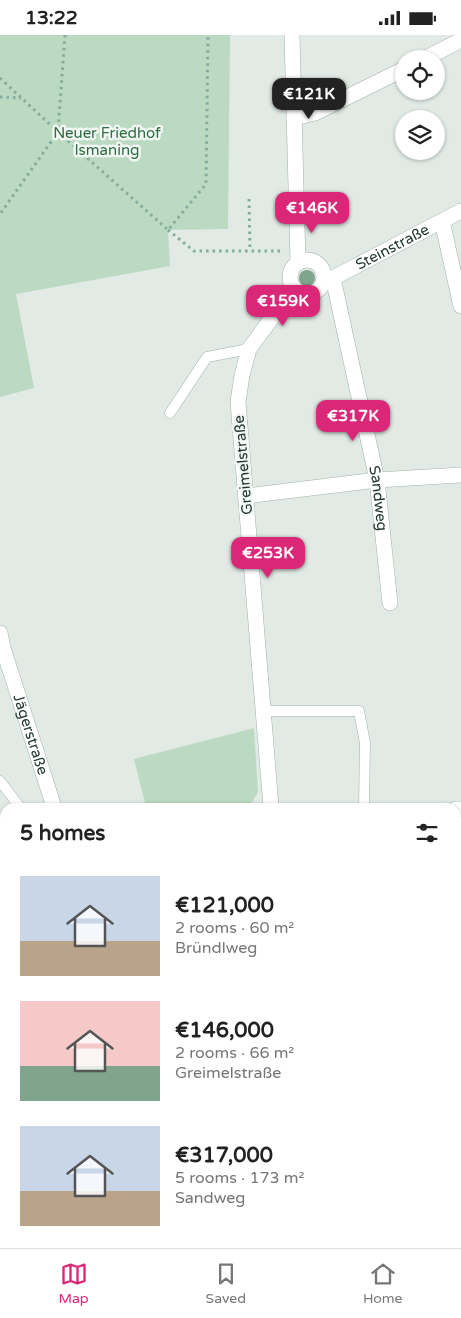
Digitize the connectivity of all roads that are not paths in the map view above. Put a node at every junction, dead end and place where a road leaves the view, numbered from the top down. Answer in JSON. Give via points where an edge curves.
{"nodes":[{"id":1,"x":295,"y":36,"type":"edge"},
{"id":2,"x":461,"y":40,"type":"edge"},
{"id":3,"x":442,"y":50,"type":"edge"},
{"id":4,"x":395,"y":73,"type":"edge"},
{"id":5,"x":294,"y":118,"type":"junction"},
{"id":6,"x":461,"y":211,"type":"edge"},
{"id":7,"x":442,"y":221,"type":"junction"},
{"id":8,"x":298,"y":257,"type":"junction"},
{"id":9,"x":329,"y":279,"type":"junction"},
{"id":10,"x":294,"y":288,"type":"junction"},
{"id":11,"x":461,"y":306,"type":"edge"},
{"id":12,"x":249,"y":349,"type":"junction"},
{"id":13,"x":170,"y":413,"type":"dead end"},
{"id":14,"x":461,"y":475,"type":"edge"},
{"id":15,"x":376,"y":480,"type":"junction"},
{"id":16,"x":246,"y":496,"type":"junction"},
{"id":17,"x":390,"y":603,"type":"dead end"},
{"id":18,"x":0,"y":633,"type":"edge"},
{"id":19,"x":2,"y":651,"type":"edge"},
{"id":20,"x":264,"y":711,"type":"junction"},
{"id":21,"x":0,"y":781,"type":"edge"},
{"id":22,"x":17,"y":803,"type":"edge"},
{"id":23,"x":53,"y":803,"type":"edge"},
{"id":24,"x":271,"y":803,"type":"edge"},
{"id":25,"x":364,"y":803,"type":"edge"}],
"edges":[{"from":1,"to":5,"type":"street"},
{"from":2,"to":3,"type":"street"},
{"from":4,"to":5,"type":"street","via":[[315,113]]},
{"from":5,"to":8,"type":"street"},
{"from":6,"to":7,"type":"street","name":"Steinstraße"},
{"from":7,"to":9,"type":"street","name":"Steinstraße"},
{"from":7,"to":11,"type":"street"},
{"from":8,"to":9,"type":"street","via":[[318,264]]},
{"from":8,"to":10,"type":"street","via":[[290,279]]},
{"from":9,"to":10,"type":"street","via":[[314,293],[303,293]]},
{"from":9,"to":15,"type":"street","name":"Sandweg"},
{"from":10,"to":12,"type":"street","name":"Greimelstraße"},
{"from":12,"to":13,"type":"lane","via":[[207,357]]},
{"from":12,"to":16,"type":"street","name":"Greimelstraße","via":[[238,402]]},
{"from":14,"to":15,"type":"street"},
{"from":15,"to":16,"type":"street"},
{"from":15,"to":17,"type":"street","name":"Sandweg"},
{"from":16,"to":20,"type":"street","name":"Greimelstraße"},
{"from":18,"to":19,"type":"street","name":"Jägerstraße"},
{"from":19,"to":23,"type":"street","name":"Jägerstraße"},
{"from":20,"to":24,"type":"street","name":"Greimelstraße"},
{"from":20,"to":25,"type":"lane","via":[[359,711],[365,743]]},
{"from":21,"to":22,"type":"lane"}]}
